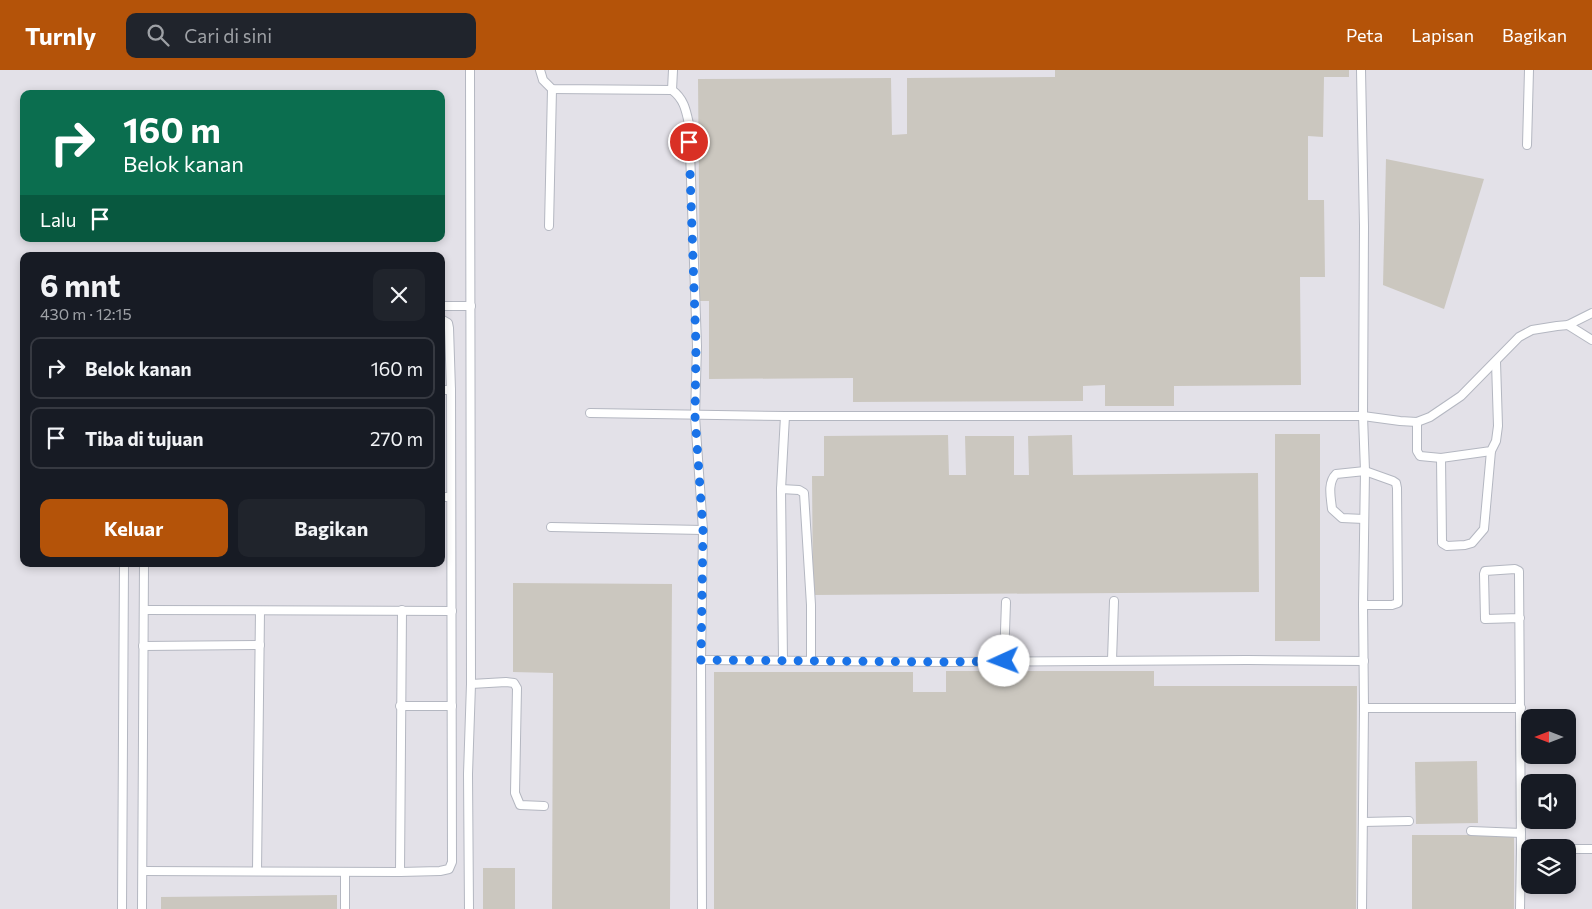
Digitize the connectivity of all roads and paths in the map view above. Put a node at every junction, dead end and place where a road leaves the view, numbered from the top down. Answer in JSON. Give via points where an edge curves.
{"nodes":[{"id":1,"x":470,"y":70,"type":"edge"},
{"id":2,"x":540,"y":70,"type":"edge"},
{"id":3,"x":673,"y":70,"type":"edge"},
{"id":4,"x":1361,"y":70,"type":"edge"},
{"id":5,"x":1529,"y":70,"type":"edge"},
{"id":6,"x":552,"y":89,"type":"junction"},
{"id":7,"x":672,"y":90,"type":"junction"},
{"id":8,"x":1526,"y":145,"type":"dead end"},
{"id":9,"x":549,"y":226,"type":"dead end"},
{"id":10,"x":445,"y":306,"type":"edge"},
{"id":11,"x":471,"y":306,"type":"junction"},
{"id":12,"x":1592,"y":313,"type":"edge"},
{"id":13,"x":445,"y":321,"type":"edge"},
{"id":14,"x":1568,"y":325,"type":"junction"},
{"id":15,"x":1592,"y":340,"type":"edge"},
{"id":16,"x":1496,"y":362,"type":"junction"},
{"id":17,"x":445,"y":390,"type":"edge"},
{"id":18,"x":451,"y":390,"type":"junction"},
{"id":19,"x":590,"y":413,"type":"dead end"},
{"id":20,"x":695,"y":416,"type":"junction"},
{"id":21,"x":785,"y":416,"type":"junction"},
{"id":22,"x":1362,"y":416,"type":"junction"},
{"id":23,"x":1417,"y":422,"type":"junction"},
{"id":24,"x":1491,"y":451,"type":"junction"},
{"id":25,"x":1441,"y":458,"type":"junction"},
{"id":26,"x":1365,"y":471,"type":"junction"},
{"id":27,"x":781,"y":489,"type":"junction"},
{"id":28,"x":445,"y":496,"type":"edge"},
{"id":29,"x":451,"y":497,"type":"junction"},
{"id":30,"x":1364,"y":519,"type":"junction"},
{"id":31,"x":551,"y":527,"type":"dead end"},
{"id":32,"x":703,"y":530,"type":"junction"},
{"id":33,"x":124,"y":567,"type":"edge"},
{"id":34,"x":144,"y":567,"type":"edge"},
{"id":35,"x":1114,"y":601,"type":"dead end"},
{"id":36,"x":1006,"y":602,"type":"dead end"},
{"id":37,"x":1362,"y":605,"type":"junction"},
{"id":38,"x":144,"y":610,"type":"junction"},
{"id":39,"x":402,"y":610,"type":"junction"},
{"id":40,"x":452,"y":610,"type":"junction"},
{"id":41,"x":260,"y":611,"type":"junction"},
{"id":42,"x":1520,"y":618,"type":"junction"},
{"id":43,"x":260,"y":645,"type":"junction"},
{"id":44,"x":143,"y":646,"type":"junction"},
{"id":45,"x":701,"y":660,"type":"junction"},
{"id":46,"x":783,"y":660,"type":"junction"},
{"id":47,"x":1112,"y":660,"type":"junction"},
{"id":48,"x":811,"y":661,"type":"junction"},
{"id":49,"x":1004,"y":661,"type":"junction"},
{"id":50,"x":1364,"y":661,"type":"junction"},
{"id":51,"x":471,"y":684,"type":"junction"},
{"id":52,"x":400,"y":706,"type":"junction"},
{"id":53,"x":452,"y":706,"type":"junction"},
{"id":54,"x":1364,"y":708,"type":"junction"},
{"id":55,"x":1521,"y":708,"type":"junction"},
{"id":56,"x":544,"y":806,"type":"dead end"},
{"id":57,"x":1409,"y":821,"type":"dead end"},
{"id":58,"x":1363,"y":822,"type":"junction"},
{"id":59,"x":1471,"y":831,"type":"dead end"},
{"id":60,"x":1521,"y":833,"type":"junction"},
{"id":61,"x":1521,"y":839,"type":"edge"},
{"id":62,"x":1521,"y":848,"type":"edge"},
{"id":63,"x":1576,"y":849,"type":"edge"},
{"id":64,"x":1592,"y":849,"type":"edge"},
{"id":65,"x":143,"y":871,"type":"junction"},
{"id":66,"x":257,"y":872,"type":"junction"},
{"id":67,"x":345,"y":872,"type":"junction"},
{"id":68,"x":400,"y":872,"type":"junction"},
{"id":69,"x":122,"y":909,"type":"edge"},
{"id":70,"x":142,"y":909,"type":"edge"},
{"id":71,"x":345,"y":909,"type":"edge"},
{"id":72,"x":469,"y":909,"type":"edge"},
{"id":73,"x":702,"y":909,"type":"edge"},
{"id":74,"x":1362,"y":909,"type":"edge"},
{"id":75,"x":1520,"y":909,"type":"edge"}],
"edges":[{"from":1,"to":11,"type":"lane"},
{"from":2,"to":6,"type":"lane","via":[[543,80]]},
{"from":3,"to":7,"type":"lane"},
{"from":4,"to":22,"type":"lane","via":[[1364,226]]},
{"from":5,"to":8,"type":"lane"},
{"from":6,"to":7,"type":"lane"},
{"from":6,"to":9,"type":"lane"},
{"from":7,"to":20,"type":"lane","via":[[684,104],[688,124],[696,346]]},
{"from":10,"to":11,"type":"lane"},
{"from":11,"to":51,"type":"lane"},
{"from":12,"to":14,"type":"lane"},
{"from":13,"to":18,"type":"lane","via":[[449,328]]},
{"from":14,"to":15,"type":"lane"},
{"from":14,"to":16,"type":"lane","via":[[1526,333]]},
{"from":16,"to":23,"type":"lane","via":[[1462,396]]},
{"from":16,"to":24,"type":"lane","via":[[1498,426]]},
{"from":17,"to":18,"type":"lane"},
{"from":18,"to":29,"type":"lane"},
{"from":19,"to":20,"type":"lane"},
{"from":20,"to":21,"type":"lane"},
{"from":20,"to":32,"type":"lane"},
{"from":21,"to":22,"type":"lane"},
{"from":21,"to":27,"type":"lane"},
{"from":22,"to":23,"type":"lane"},
{"from":22,"to":26,"type":"lane"},
{"from":23,"to":25,"type":"lane","via":[[1418,454]]},
{"from":24,"to":25,"type":"lane"},
{"from":24,"to":25,"type":"lane","via":[[1484,530],[1472,543],[1465,545],[1447,546],[1442,543]]},
{"from":26,"to":30,"type":"lane"},
{"from":26,"to":30,"type":"lane","via":[[1336,474],[1331,482],[1335,513],[1342,518]]},
{"from":26,"to":37,"type":"lane","via":[[1396,484],[1398,602]]},
{"from":27,"to":46,"type":"lane"},
{"from":27,"to":48,"type":"lane","via":[[804,492]]},
{"from":28,"to":29,"type":"lane"},
{"from":29,"to":40,"type":"lane"},
{"from":30,"to":37,"type":"lane"},
{"from":31,"to":32,"type":"lane"},
{"from":32,"to":45,"type":"lane"},
{"from":33,"to":69,"type":"lane"},
{"from":34,"to":38,"type":"lane"},
{"from":35,"to":47,"type":"lane"},
{"from":36,"to":49,"type":"lane"},
{"from":37,"to":50,"type":"lane"},
{"from":38,"to":41,"type":"lane"},
{"from":38,"to":44,"type":"lane"},
{"from":39,"to":40,"type":"lane"},
{"from":39,"to":41,"type":"lane"},
{"from":39,"to":52,"type":"lane"},
{"from":40,"to":53,"type":"lane"},
{"from":41,"to":43,"type":"lane"},
{"from":42,"to":42,"type":"lane","via":[[1519,571],[1486,571],[1485,619]]},
{"from":42,"to":55,"type":"lane"},
{"from":43,"to":44,"type":"lane"},
{"from":43,"to":66,"type":"lane"},
{"from":44,"to":65,"type":"lane"},
{"from":45,"to":46,"type":"lane"},
{"from":45,"to":73,"type":"lane"},
{"from":46,"to":48,"type":"lane"},
{"from":47,"to":49,"type":"lane"},
{"from":47,"to":50,"type":"lane"},
{"from":48,"to":49,"type":"lane"},
{"from":50,"to":54,"type":"lane"},
{"from":51,"to":56,"type":"lane","via":[[506,682],[514,683],[517,688],[515,794],[520,805]]},
{"from":51,"to":72,"type":"lane"},
{"from":52,"to":53,"type":"lane"},
{"from":52,"to":68,"type":"lane"},
{"from":53,"to":68,"type":"lane","via":[[451,866],[440,871]]},
{"from":54,"to":55,"type":"lane"},
{"from":54,"to":58,"type":"lane"},
{"from":55,"to":60,"type":"lane"},
{"from":57,"to":58,"type":"lane"},
{"from":58,"to":74,"type":"lane"},
{"from":59,"to":60,"type":"lane"},
{"from":60,"to":61,"type":"lane"},
{"from":62,"to":75,"type":"lane"},
{"from":63,"to":64,"type":"lane"},
{"from":65,"to":66,"type":"lane"},
{"from":65,"to":70,"type":"lane"},
{"from":66,"to":67,"type":"lane"},
{"from":67,"to":68,"type":"lane"},
{"from":67,"to":71,"type":"lane"}]}
